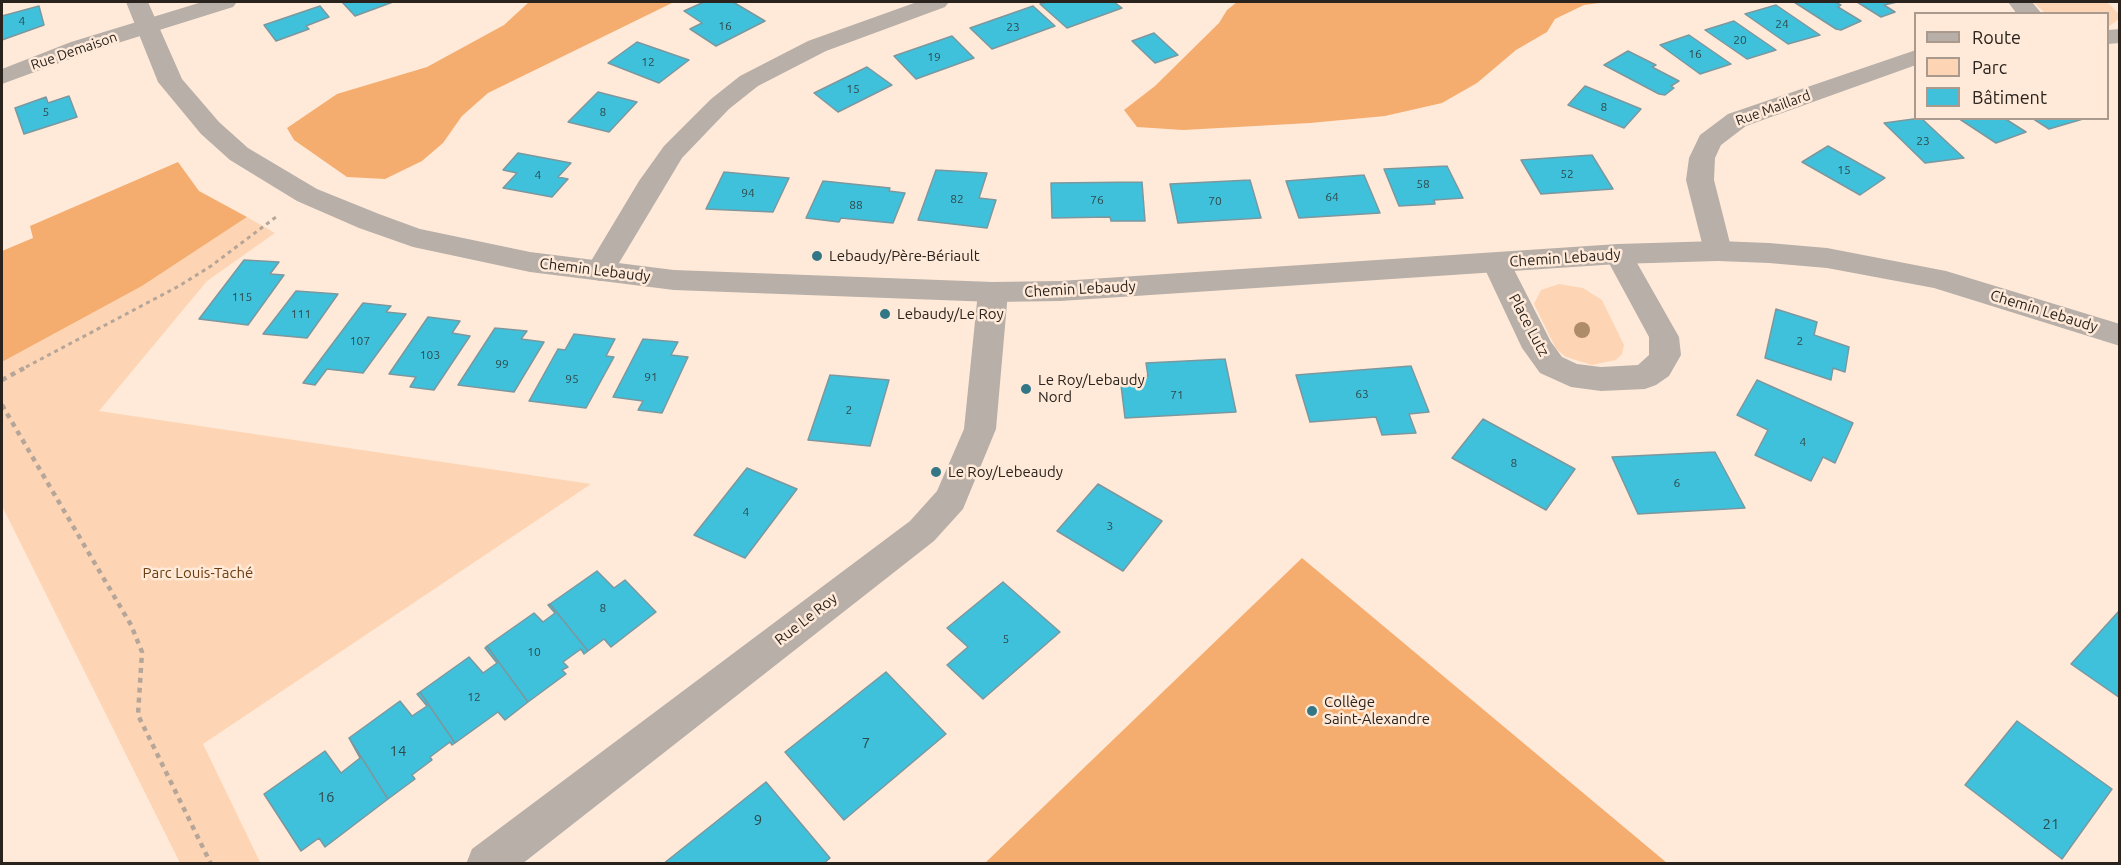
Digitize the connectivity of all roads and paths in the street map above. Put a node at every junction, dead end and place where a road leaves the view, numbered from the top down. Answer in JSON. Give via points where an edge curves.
{"nodes":[{"id":1,"x":225,"y":2,"type":"edge"},
{"id":2,"x":937,"y":2,"type":"edge"},
{"id":3,"x":142,"y":14,"type":"edge"},
{"id":4,"x":1914,"y":58,"type":"edge"},
{"id":5,"x":2,"y":77,"type":"edge"},
{"id":6,"x":306,"y":195,"type":"junction"},
{"id":7,"x":1718,"y":251,"type":"junction"},
{"id":8,"x":1618,"y":254,"type":"junction"},
{"id":9,"x":1497,"y":263,"type":"junction"},
{"id":10,"x":600,"y":271,"type":"junction"},
{"id":11,"x":993,"y":292,"type":"junction"},
{"id":12,"x":2120,"y":335,"type":"edge"},
{"id":13,"x":2,"y":380,"type":"edge"},
{"id":14,"x":2,"y":405,"type":"edge"},
{"id":15,"x":211,"y":864,"type":"edge"},
{"id":16,"x":487,"y":864,"type":"edge"}],
"edges":[{"from":1,"to":3,"type":"street","name":"Rue Demaison"},
{"from":2,"to":10,"type":"street","via":[[817,45],[749,81],[720,104],[673,152]]},
{"from":3,"to":5,"type":"street","name":"Rue Demaison"},
{"from":3,"to":6,"type":"street","name":"Chemin Lebaudy","via":[[171,82],[210,128],[239,154]]},
{"from":4,"to":7,"type":"street","name":"Rue Maillard","via":[[1737,120],[1709,141],[1700,180]]},
{"from":6,"to":10,"type":"street","name":"Chemin Lebaudy","via":[[412,237]]},
{"from":6,"to":13,"type":"path","via":[[211,266]]},
{"from":7,"to":8,"type":"street","name":"Chemin Lebaudy"},
{"from":7,"to":12,"type":"street","name":"Chemin Lebaudy","via":[[1827,258],[1936,278]]},
{"from":8,"to":9,"type":"street","name":"Chemin Lebaudy"},
{"from":8,"to":9,"type":"street","name":"Place Lutz","via":[[1664,337],[1665,355],[1658,368],[1645,377],[1601,379],[1571,375],[1551,365],[1538,348]]},
{"from":9,"to":11,"type":"street","name":"Chemin Lebaudy"},
{"from":10,"to":11,"type":"street","name":"Chemin Lebaudy","via":[[752,285]]},
{"from":11,"to":16,"type":"street","name":"Rue Le Roy","via":[[980,429],[951,499],[922,531]]},
{"from":14,"to":15,"type":"path","via":[[131,625],[142,652],[138,715]]}]}
